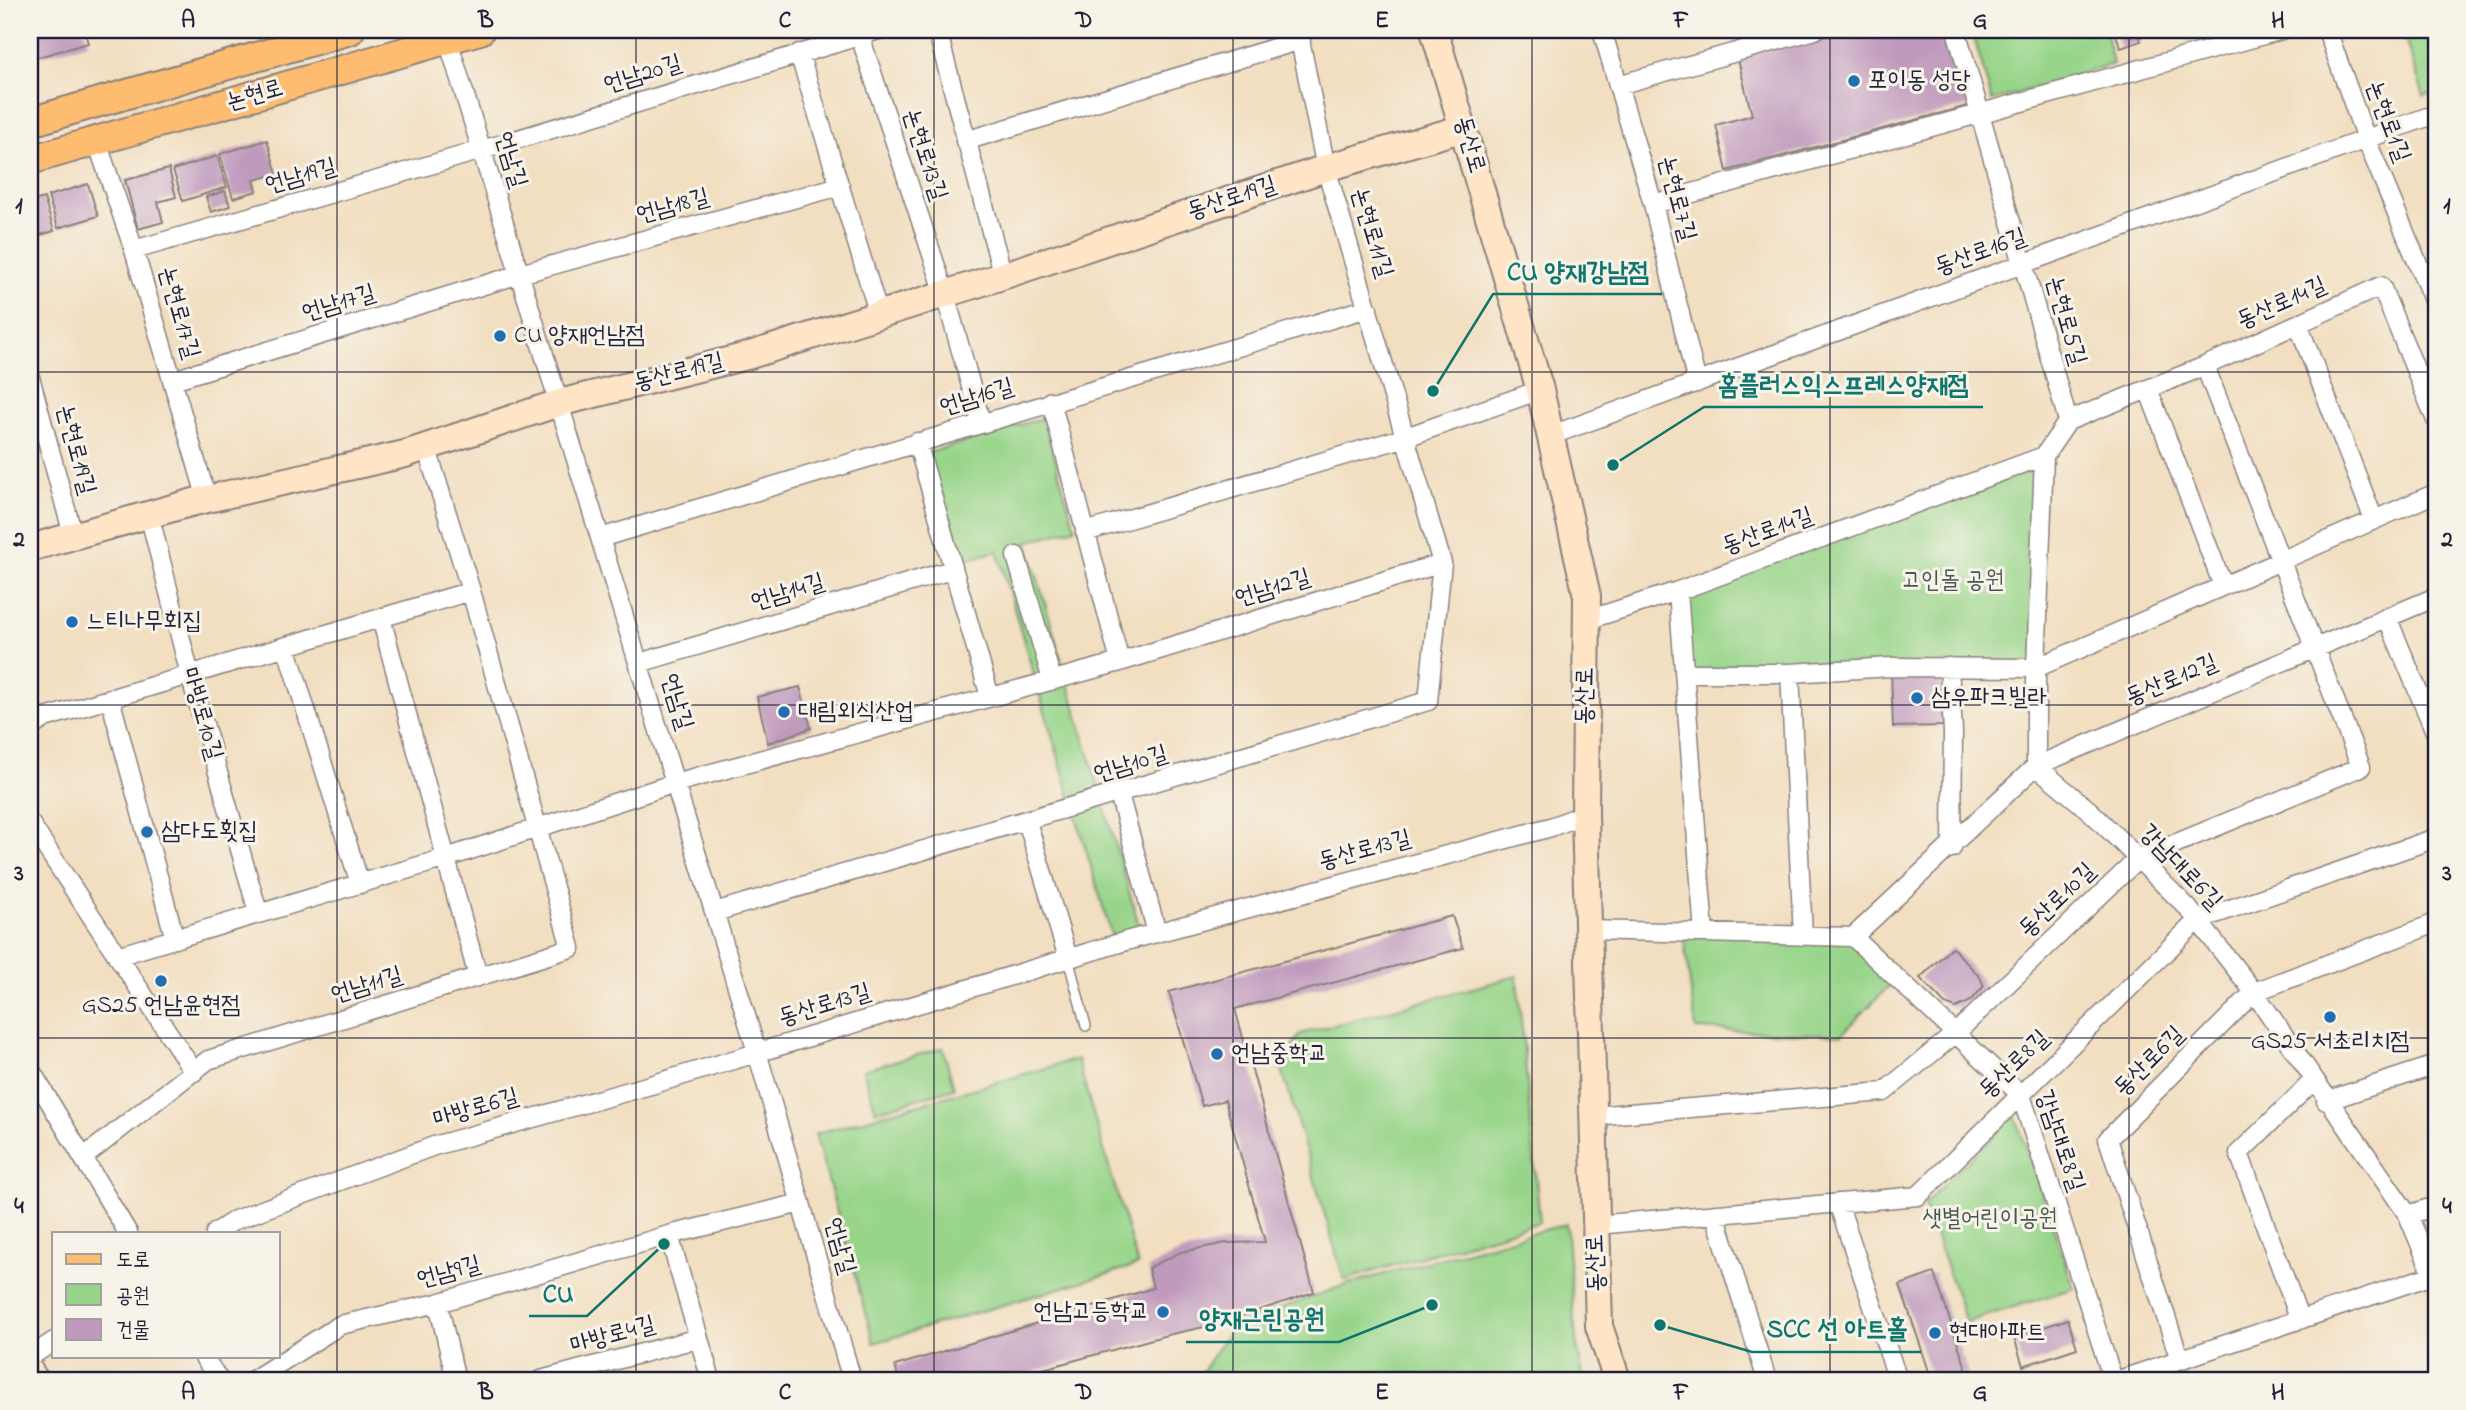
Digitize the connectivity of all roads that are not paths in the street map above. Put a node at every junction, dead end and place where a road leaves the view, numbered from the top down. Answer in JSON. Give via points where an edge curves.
{"nodes":[{"id":1,"x":349,"y":30,"type":"edge"},
{"id":2,"x":480,"y":30,"type":"edge"},
{"id":3,"x":879,"y":30,"type":"edge"},
{"id":4,"x":937,"y":30,"type":"edge"},
{"id":5,"x":1434,"y":30,"type":"edge"},
{"id":6,"x":1602,"y":30,"type":"edge"},
{"id":7,"x":1815,"y":30,"type":"edge"},
{"id":8,"x":1956,"y":30,"type":"edge"},
{"id":9,"x":2282,"y":30,"type":"edge"},
{"id":10,"x":2327,"y":30,"type":"edge"},
{"id":11,"x":859,"y":33,"type":"edge"},
{"id":12,"x":446,"y":35,"type":"edge"},
{"id":13,"x":1300,"y":35,"type":"edge"},
{"id":14,"x":799,"y":54,"type":"junction"},
{"id":15,"x":1618,"y":85,"type":"junction"},
{"id":16,"x":1980,"y":114,"type":"junction"},
{"id":17,"x":2427,"y":117,"type":"dead end"},
{"id":18,"x":30,"y":122,"type":"edge"},
{"id":19,"x":1464,"y":128,"type":"junction"},
{"id":20,"x":2366,"y":139,"type":"junction"},
{"id":21,"x":965,"y":141,"type":"junction"},
{"id":22,"x":97,"y":142,"type":"junction"},
{"id":23,"x":482,"y":150,"type":"junction"},
{"id":24,"x":30,"y":160,"type":"edge"},
{"id":25,"x":1326,"y":168,"type":"junction"},
{"id":26,"x":839,"y":186,"type":"junction"},
{"id":27,"x":1653,"y":204,"type":"junction"},
{"id":28,"x":134,"y":250,"type":"junction"},
{"id":29,"x":2023,"y":263,"type":"junction"},
{"id":30,"x":520,"y":274,"type":"junction"},
{"id":31,"x":1003,"y":276,"type":"junction"},
{"id":32,"x":945,"y":294,"type":"junction"},
{"id":33,"x":2436,"y":307,"type":"edge"},
{"id":34,"x":1368,"y":308,"type":"junction"},
{"id":35,"x":879,"y":314,"type":"junction"},
{"id":36,"x":2298,"y":324,"type":"junction"},
{"id":37,"x":2205,"y":366,"type":"junction"},
{"id":38,"x":30,"y":377,"type":"edge"},
{"id":39,"x":173,"y":380,"type":"junction"},
{"id":40,"x":1697,"y":383,"type":"junction"},
{"id":41,"x":1540,"y":390,"type":"junction"},
{"id":42,"x":2148,"y":390,"type":"junction"},
{"id":43,"x":1051,"y":401,"type":"junction"},
{"id":44,"x":559,"y":403,"type":"junction"},
{"id":45,"x":2436,"y":420,"type":"edge"},
{"id":46,"x":2068,"y":421,"type":"junction"},
{"id":47,"x":981,"y":422,"type":"junction"},
{"id":48,"x":1552,"y":435,"type":"junction"},
{"id":49,"x":1406,"y":437,"type":"junction"},
{"id":50,"x":917,"y":442,"type":"junction"},
{"id":51,"x":426,"y":446,"type":"junction"},
{"id":52,"x":2044,"y":456,"type":"junction"},
{"id":53,"x":2436,"y":493,"type":"edge"},
{"id":54,"x":207,"y":499,"type":"junction"},
{"id":55,"x":149,"y":514,"type":"junction"},
{"id":56,"x":2374,"y":520,"type":"junction"},
{"id":57,"x":1085,"y":532,"type":"junction"},
{"id":58,"x":73,"y":536,"type":"junction"},
{"id":59,"x":600,"y":538,"type":"junction"},
{"id":60,"x":30,"y":548,"type":"edge"},
{"id":61,"x":1016,"y":556,"type":"dead end"},
{"id":62,"x":2281,"y":561,"type":"junction"},
{"id":63,"x":1441,"y":563,"type":"junction"},
{"id":64,"x":951,"y":570,"type":"junction"},
{"id":65,"x":2223,"y":586,"type":"junction"},
{"id":66,"x":471,"y":591,"type":"junction"},
{"id":67,"x":1678,"y":591,"type":"junction"},
{"id":68,"x":2436,"y":597,"type":"edge"},
{"id":69,"x":382,"y":618,"type":"junction"},
{"id":70,"x":2387,"y":618,"type":"junction"},
{"id":71,"x":1587,"y":620,"type":"junction"},
{"id":72,"x":286,"y":646,"type":"junction"},
{"id":73,"x":2315,"y":648,"type":"junction"},
{"id":74,"x":1120,"y":662,"type":"junction"},
{"id":75,"x":639,"y":663,"type":"junction"},
{"id":76,"x":1949,"y":667,"type":"junction"},
{"id":77,"x":2036,"y":668,"type":"junction"},
{"id":78,"x":1684,"y":673,"type":"junction"},
{"id":79,"x":1790,"y":673,"type":"junction"},
{"id":80,"x":190,"y":675,"type":"junction"},
{"id":81,"x":1052,"y":680,"type":"junction"},
{"id":82,"x":989,"y":697,"type":"junction"},
{"id":83,"x":110,"y":698,"type":"junction"},
{"id":84,"x":30,"y":728,"type":"edge"},
{"id":85,"x":2436,"y":734,"type":"edge"},
{"id":86,"x":2036,"y":766,"type":"junction"},
{"id":87,"x":675,"y":783,"type":"junction"},
{"id":88,"x":1119,"y":794,"type":"junction"},
{"id":89,"x":1585,"y":814,"type":"junction"},
{"id":90,"x":1027,"y":821,"type":"junction"},
{"id":91,"x":30,"y":823,"type":"edge"},
{"id":92,"x":537,"y":828,"type":"junction"},
{"id":93,"x":2436,"y":838,"type":"edge"},
{"id":94,"x":1952,"y":848,"type":"junction"},
{"id":95,"x":446,"y":858,"type":"junction"},
{"id":96,"x":2138,"y":859,"type":"junction"},
{"id":97,"x":360,"y":884,"type":"junction"},
{"id":98,"x":258,"y":912,"type":"junction"},
{"id":99,"x":715,"y":912,"type":"junction"},
{"id":100,"x":2198,"y":920,"type":"junction"},
{"id":101,"x":2436,"y":923,"type":"edge"},
{"id":102,"x":1588,"y":930,"type":"junction"},
{"id":103,"x":1157,"y":933,"type":"junction"},
{"id":104,"x":1704,"y":933,"type":"junction"},
{"id":105,"x":1803,"y":936,"type":"junction"},
{"id":106,"x":1853,"y":937,"type":"junction"},
{"id":107,"x":176,"y":939,"type":"junction"},
{"id":108,"x":117,"y":956,"type":"junction"},
{"id":109,"x":1068,"y":958,"type":"junction"},
{"id":110,"x":478,"y":977,"type":"junction"},
{"id":111,"x":2254,"y":992,"type":"junction"},
{"id":112,"x":1086,"y":1026,"type":"dead end"},
{"id":113,"x":1956,"y":1033,"type":"junction"},
{"id":114,"x":757,"y":1052,"type":"junction"},
{"id":115,"x":2436,"y":1065,"type":"edge"},
{"id":116,"x":30,"y":1069,"type":"edge"},
{"id":117,"x":194,"y":1072,"type":"junction"},
{"id":118,"x":2313,"y":1081,"type":"junction"},
{"id":119,"x":2021,"y":1094,"type":"junction"},
{"id":120,"x":2326,"y":1101,"type":"junction"},
{"id":121,"x":1593,"y":1116,"type":"junction"},
{"id":122,"x":84,"y":1157,"type":"junction"},
{"id":123,"x":801,"y":1203,"type":"junction"},
{"id":124,"x":1838,"y":1203,"type":"junction"},
{"id":125,"x":2436,"y":1206,"type":"edge"},
{"id":126,"x":1715,"y":1214,"type":"junction"},
{"id":127,"x":2408,"y":1215,"type":"junction"},
{"id":128,"x":1596,"y":1225,"type":"junction"},
{"id":129,"x":127,"y":1232,"type":"edge"},
{"id":130,"x":216,"y":1232,"type":"edge"},
{"id":131,"x":669,"y":1235,"type":"junction"},
{"id":132,"x":2435,"y":1277,"type":"edge"},
{"id":133,"x":438,"y":1303,"type":"junction"},
{"id":134,"x":2300,"y":1320,"type":"junction"},
{"id":135,"x":699,"y":1338,"type":"junction"},
{"id":136,"x":52,"y":1342,"type":"edge"},
{"id":137,"x":30,"y":1357,"type":"edge"},
{"id":138,"x":204,"y":1358,"type":"edge"},
{"id":139,"x":2180,"y":1360,"type":"junction"},
{"id":140,"x":30,"y":1372,"type":"edge"},
{"id":141,"x":35,"y":1380,"type":"edge"},
{"id":142,"x":219,"y":1380,"type":"edge"},
{"id":143,"x":253,"y":1380,"type":"edge"},
{"id":144,"x":456,"y":1380,"type":"edge"},
{"id":145,"x":541,"y":1380,"type":"edge"},
{"id":146,"x":711,"y":1380,"type":"edge"},
{"id":147,"x":852,"y":1380,"type":"edge"},
{"id":148,"x":1617,"y":1380,"type":"edge"},
{"id":149,"x":1767,"y":1380,"type":"edge"},
{"id":150,"x":1898,"y":1380,"type":"edge"},
{"id":151,"x":2113,"y":1380,"type":"edge"},
{"id":152,"x":2119,"y":1380,"type":"edge"}],
"edges":[{"from":1,"to":18,"type":"main road","name":"논현로"},
{"from":2,"to":12,"type":"main road","name":"논현로"},
{"from":3,"to":11,"type":"street"},
{"from":4,"to":21,"type":"street"},
{"from":5,"to":19,"type":"street","name":"동산로"},
{"from":6,"to":15,"type":"street","name":"논현로7길"},
{"from":7,"to":15,"type":"street"},
{"from":8,"to":16,"type":"street","name":"논현로5길"},
{"from":9,"to":16,"type":"street"},
{"from":10,"to":20,"type":"street","name":"논현로1길"},
{"from":11,"to":14,"type":"street","name":"언남20길"},
{"from":11,"to":32,"type":"street","name":"논현로13길"},
{"from":12,"to":22,"type":"main road","name":"논현로"},
{"from":12,"to":23,"type":"street","name":"언남길"},
{"from":13,"to":21,"type":"street","name":"논현로11길"},
{"from":13,"to":25,"type":"street","name":"논현로11길"},
{"from":14,"to":23,"type":"street","name":"언남20길"},
{"from":14,"to":26,"type":"street"},
{"from":15,"to":27,"type":"street","name":"논현로7길"},
{"from":16,"to":27,"type":"street"},
{"from":16,"to":29,"type":"street","name":"논현로5길"},
{"from":17,"to":20,"type":"street","name":"동산로16길"},
{"from":19,"to":25,"type":"street","name":"동산로19길"},
{"from":19,"to":41,"type":"street","name":"동산로"},
{"from":20,"to":29,"type":"street","name":"동산로16길"},
{"from":20,"to":33,"type":"street","name":"논현로1길"},
{"from":21,"to":31,"type":"street"},
{"from":22,"to":24,"type":"main road","name":"논현로"},
{"from":22,"to":28,"type":"street","name":"논현로17길"},
{"from":23,"to":28,"type":"street","name":"언남19길"},
{"from":23,"to":30,"type":"street","name":"언남길"},
{"from":25,"to":31,"type":"street","name":"동산로19길"},
{"from":25,"to":34,"type":"street","name":"논현로11길"},
{"from":26,"to":30,"type":"street","name":"언남18길"},
{"from":26,"to":35,"type":"street"},
{"from":27,"to":40,"type":"street","name":"논현로7길"},
{"from":28,"to":39,"type":"street","name":"논현로17길"},
{"from":29,"to":40,"type":"street","name":"동산로16길"},
{"from":29,"to":46,"type":"street","name":"논현로5길"},
{"from":30,"to":39,"type":"street","name":"언남17길"},
{"from":30,"to":44,"type":"street","name":"언남길"},
{"from":31,"to":32,"type":"street","name":"동산로19길"},
{"from":32,"to":35,"type":"street","name":"동산로19길"},
{"from":32,"to":47,"type":"street"},
{"from":34,"to":43,"type":"street","name":"언남16길"},
{"from":34,"to":49,"type":"street","name":"논현로11길"},
{"from":35,"to":44,"type":"street","name":"동산로19길","via":[[747,356]]},
{"from":36,"to":37,"type":"street","name":"동산로14길"},
{"from":36,"to":45,"type":"street","name":"동산로14길","via":[[2381,286]]},
{"from":36,"to":56,"type":"street"},
{"from":37,"to":42,"type":"street","name":"동산로14길"},
{"from":37,"to":62,"type":"street","name":"동산로10길"},
{"from":38,"to":58,"type":"street","name":"논현로19길"},
{"from":39,"to":54,"type":"street","name":"논현로17길"},
{"from":40,"to":48,"type":"street","name":"동산로16길"},
{"from":41,"to":48,"type":"street","name":"동산로"},
{"from":41,"to":49,"type":"street"},
{"from":42,"to":46,"type":"street","name":"동산로14길"},
{"from":42,"to":65,"type":"street"},
{"from":43,"to":47,"type":"street","name":"언남16길"},
{"from":43,"to":57,"type":"street"},
{"from":44,"to":51,"type":"street"},
{"from":44,"to":59,"type":"street","name":"언남길"},
{"from":46,"to":52,"type":"street"},
{"from":47,"to":50,"type":"street","name":"언남16길"},
{"from":48,"to":71,"type":"street","name":"동산로","via":[[1587,596]]},
{"from":49,"to":57,"type":"street"},
{"from":49,"to":63,"type":"street","name":"논현로11길"},
{"from":50,"to":59,"type":"street","name":"언남16길"},
{"from":50,"to":64,"type":"street"},
{"from":51,"to":54,"type":"street"},
{"from":51,"to":66,"type":"street"},
{"from":52,"to":67,"type":"street","name":"동산로14길"},
{"from":52,"to":77,"type":"street"},
{"from":53,"to":56,"type":"street"},
{"from":54,"to":55,"type":"street"},
{"from":55,"to":58,"type":"street"},
{"from":55,"to":80,"type":"street","name":"마방로10길"},
{"from":56,"to":62,"type":"street"},
{"from":57,"to":74,"type":"street"},
{"from":58,"to":60,"type":"street"},
{"from":59,"to":75,"type":"street","name":"언남길"},
{"from":61,"to":81,"type":"street"},
{"from":62,"to":65,"type":"street"},
{"from":62,"to":73,"type":"street","name":"동산로10길"},
{"from":63,"to":74,"type":"street","name":"언남12길"},
{"from":63,"to":88,"type":"street","name":"언남10길","via":[[1428,701]]},
{"from":64,"to":75,"type":"street","name":"언남14길"},
{"from":64,"to":82,"type":"street"},
{"from":65,"to":77,"type":"street"},
{"from":66,"to":69,"type":"street"},
{"from":66,"to":92,"type":"street"},
{"from":67,"to":71,"type":"street","name":"동산로14길"},
{"from":67,"to":78,"type":"street"},
{"from":68,"to":70,"type":"street","name":"동산로12길"},
{"from":69,"to":72,"type":"street"},
{"from":69,"to":95,"type":"street"},
{"from":70,"to":73,"type":"street","name":"동산로12길"},
{"from":70,"to":85,"type":"street"},
{"from":71,"to":89,"type":"street","name":"동산로"},
{"from":72,"to":80,"type":"street"},
{"from":72,"to":97,"type":"street"},
{"from":73,"to":86,"type":"street","name":"동산로12길"},
{"from":73,"to":96,"type":"street","name":"동산로10길","via":[[2361,767]]},
{"from":74,"to":81,"type":"street","name":"언남12길"},
{"from":75,"to":87,"type":"street","name":"언남길"},
{"from":76,"to":77,"type":"street"},
{"from":76,"to":79,"type":"street"},
{"from":76,"to":94,"type":"street"},
{"from":77,"to":86,"type":"street"},
{"from":78,"to":79,"type":"street"},
{"from":78,"to":104,"type":"street"},
{"from":79,"to":105,"type":"street"},
{"from":80,"to":83,"type":"street"},
{"from":80,"to":98,"type":"street","name":"마방로10길"},
{"from":81,"to":82,"type":"street","name":"언남12길"},
{"from":82,"to":87,"type":"street","name":"언남12길"},
{"from":83,"to":84,"type":"street","via":[[45,718]]},
{"from":83,"to":107,"type":"street"},
{"from":86,"to":94,"type":"street","name":"동산로12길"},
{"from":86,"to":96,"type":"street","name":"강남대로6길"},
{"from":87,"to":92,"type":"street"},
{"from":87,"to":99,"type":"street","name":"언남길"},
{"from":88,"to":90,"type":"street","name":"언남10길"},
{"from":88,"to":103,"type":"street"},
{"from":89,"to":102,"type":"street","name":"동산로"},
{"from":89,"to":103,"type":"street","name":"동산로13길"},
{"from":90,"to":99,"type":"street","name":"언남10길"},
{"from":90,"to":109,"type":"street"},
{"from":91,"to":108,"type":"street"},
{"from":92,"to":95,"type":"street"},
{"from":92,"to":110,"type":"street","name":"언남11길","via":[[571,948]]},
{"from":93,"to":100,"type":"street","name":"동산로8길"},
{"from":94,"to":106,"type":"street","name":"동산로12길"},
{"from":95,"to":97,"type":"street"},
{"from":95,"to":110,"type":"street"},
{"from":96,"to":100,"type":"street","name":"강남대로6길"},
{"from":96,"to":113,"type":"street","name":"동산로10길"},
{"from":97,"to":98,"type":"street"},
{"from":98,"to":107,"type":"street"},
{"from":99,"to":114,"type":"street","name":"언남길"},
{"from":100,"to":111,"type":"street","name":"강남대로6길"},
{"from":100,"to":119,"type":"street","name":"동산로8길"},
{"from":101,"to":111,"type":"street","name":"동산로6길"},
{"from":102,"to":104,"type":"street"},
{"from":102,"to":121,"type":"street","name":"동산로"},
{"from":103,"to":109,"type":"street","name":"동산로13길"},
{"from":104,"to":105,"type":"street"},
{"from":105,"to":106,"type":"street"},
{"from":106,"to":113,"type":"street","name":"강남대로8길"},
{"from":107,"to":108,"type":"street"},
{"from":108,"to":117,"type":"street"},
{"from":109,"to":112,"type":"lane"},
{"from":109,"to":114,"type":"street","name":"동산로13길"},
{"from":110,"to":117,"type":"street","name":"언남11길","via":[[208,1060]]},
{"from":111,"to":118,"type":"street","name":"강남대로6길"},
{"from":111,"to":139,"type":"street","name":"동산로6길","via":[[2108,1139]]},
{"from":113,"to":119,"type":"street","name":"강남대로8길"},
{"from":113,"to":121,"type":"street","name":"동산로10길","via":[[1884,1092]]},
{"from":114,"to":123,"type":"street","name":"언남길"},
{"from":114,"to":130,"type":"street","name":"마방로6길","via":[[434,1146],[234,1220]]},
{"from":115,"to":120,"type":"street"},
{"from":116,"to":122,"type":"street"},
{"from":117,"to":122,"type":"street","name":"언남11길"},
{"from":118,"to":120,"type":"street","name":"강남대로6길"},
{"from":118,"to":134,"type":"street","via":[[2239,1153]]},
{"from":119,"to":124,"type":"street","name":"동산로8길","via":[[1918,1196]]},
{"from":119,"to":151,"type":"street","name":"강남대로8길"},
{"from":120,"to":127,"type":"street","name":"강남대로6길"},
{"from":121,"to":128,"type":"street","name":"동산로"},
{"from":122,"to":129,"type":"street"},
{"from":123,"to":131,"type":"street","name":"언남9길"},
{"from":123,"to":147,"type":"street","name":"언남길"},
{"from":124,"to":126,"type":"street","name":"동산로8길"},
{"from":124,"to":150,"type":"street"},
{"from":125,"to":127,"type":"street"},
{"from":126,"to":128,"type":"street","name":"동산로8길"},
{"from":126,"to":149,"type":"street"},
{"from":127,"to":132,"type":"street","name":"강남대로6길"},
{"from":128,"to":148,"type":"street","name":"동산로","via":[[1599,1326]]},
{"from":131,"to":133,"type":"street","name":"언남9길"},
{"from":131,"to":135,"type":"street"},
{"from":132,"to":134,"type":"street"},
{"from":133,"to":143,"type":"street","name":"언남9길","via":[[340,1325]]},
{"from":133,"to":144,"type":"street"},
{"from":134,"to":139,"type":"street"},
{"from":135,"to":145,"type":"street","name":"마방로4길"},
{"from":135,"to":146,"type":"street"},
{"from":136,"to":137,"type":"street"},
{"from":138,"to":142,"type":"street"},
{"from":139,"to":152,"type":"street"},
{"from":140,"to":141,"type":"street"}]}
